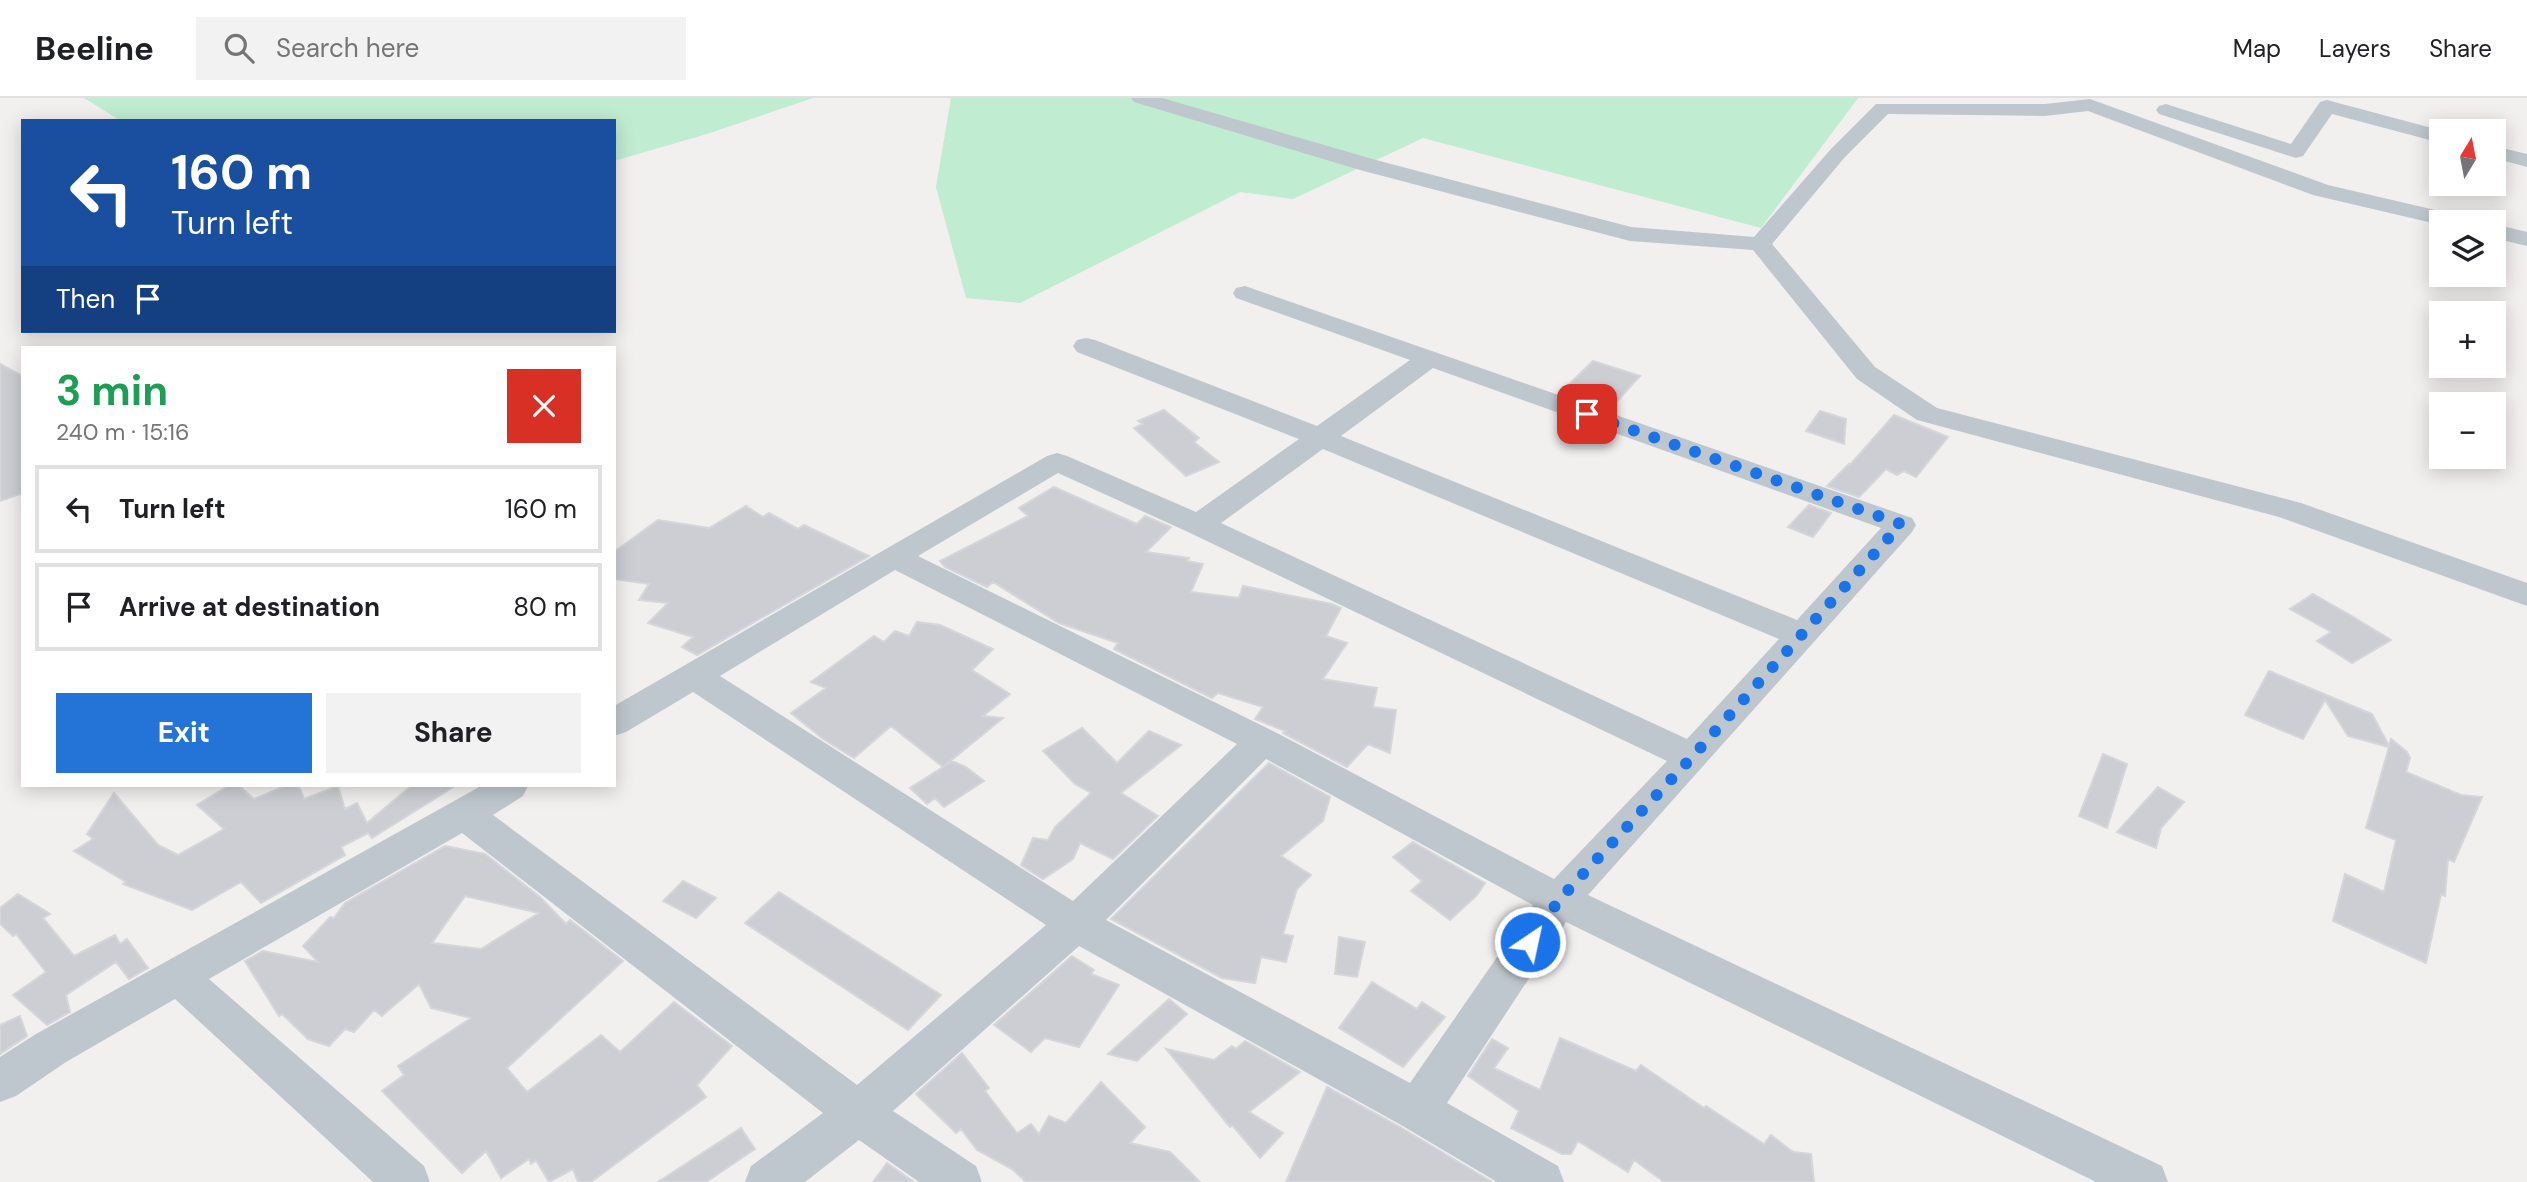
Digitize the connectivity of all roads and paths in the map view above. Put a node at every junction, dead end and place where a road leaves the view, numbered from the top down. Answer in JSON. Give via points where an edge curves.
{"nodes":[{"id":1,"x":1141,"y":98,"type":"edge"},
{"id":2,"x":2127,"y":98,"type":"edge"},
{"id":3,"x":2429,"y":134,"type":"edge"},
{"id":4,"x":2506,"y":155,"type":"edge"},
{"id":5,"x":2527,"y":161,"type":"edge"},
{"id":6,"x":2429,"y":215,"type":"edge"},
{"id":7,"x":2506,"y":234,"type":"edge"},
{"id":8,"x":2527,"y":239,"type":"edge"},
{"id":9,"x":1760,"y":244,"type":"junction"},
{"id":10,"x":1245,"y":293,"type":"dead end"},
{"id":11,"x":1086,"y":346,"type":"dead end"},
{"id":12,"x":1430,"y":358,"type":"junction"},
{"id":13,"x":1322,"y":439,"type":"junction"},
{"id":14,"x":1199,"y":525,"type":"junction"},
{"id":15,"x":894,"y":557,"type":"junction"},
{"id":16,"x":2527,"y":595,"type":"edge"},
{"id":17,"x":1802,"y":635,"type":"junction"},
{"id":18,"x":693,"y":676,"type":"junction"},
{"id":19,"x":616,"y":722,"type":"edge"},
{"id":20,"x":1262,"y":741,"type":"junction"},
{"id":21,"x":1692,"y":757,"type":"junction"},
{"id":22,"x":508,"y":787,"type":"edge"},
{"id":23,"x":464,"y":814,"type":"junction"},
{"id":24,"x":1559,"y":900,"type":"junction"},
{"id":25,"x":1076,"y":923,"type":"junction"},
{"id":26,"x":184,"y":972,"type":"junction"},
{"id":27,"x":0,"y":1082,"type":"edge"},
{"id":28,"x":1417,"y":1110,"type":"junction"},
{"id":29,"x":858,"y":1113,"type":"junction"},
{"id":30,"x":407,"y":1182,"type":"edge"},
{"id":31,"x":768,"y":1182,"type":"edge"},
{"id":32,"x":959,"y":1182,"type":"edge"},
{"id":33,"x":1541,"y":1182,"type":"edge"},
{"id":34,"x":2145,"y":1182,"type":"edge"}],
"edges":[{"from":1,"to":9,"type":"street","via":[[1368,165],[1630,234]]},
{"from":2,"to":3,"type":"street","via":[[2296,152],[2327,106]]},
{"from":4,"to":5,"type":"street"},
{"from":6,"to":9,"type":"street","via":[[2321,190],[2090,105],[2045,110],[1883,108]]},
{"from":7,"to":8,"type":"street"},
{"from":9,"to":16,"type":"street","via":[[1866,373],[1927,414],[2290,510]]},
{"from":10,"to":12,"type":"street"},
{"from":11,"to":13,"type":"street"},
{"from":12,"to":13,"type":"street"},
{"from":12,"to":17,"type":"street","via":[[1901,524]]},
{"from":13,"to":14,"type":"street"},
{"from":13,"to":17,"type":"street"},
{"from":14,"to":15,"type":"street","via":[[1057,462]]},
{"from":14,"to":21,"type":"street"},
{"from":15,"to":18,"type":"street"},
{"from":15,"to":20,"type":"street"},
{"from":17,"to":21,"type":"street"},
{"from":18,"to":19,"type":"street"},
{"from":18,"to":25,"type":"street"},
{"from":20,"to":24,"type":"street"},
{"from":20,"to":25,"type":"street"},
{"from":21,"to":24,"type":"street"},
{"from":22,"to":23,"type":"street"},
{"from":23,"to":26,"type":"street"},
{"from":23,"to":29,"type":"street"},
{"from":24,"to":28,"type":"street"},
{"from":24,"to":34,"type":"street"},
{"from":25,"to":28,"type":"street"},
{"from":25,"to":29,"type":"street"},
{"from":26,"to":27,"type":"street"},
{"from":26,"to":30,"type":"street","via":[[191,989]]},
{"from":28,"to":33,"type":"street"},
{"from":29,"to":31,"type":"street"},
{"from":29,"to":32,"type":"street"}]}
